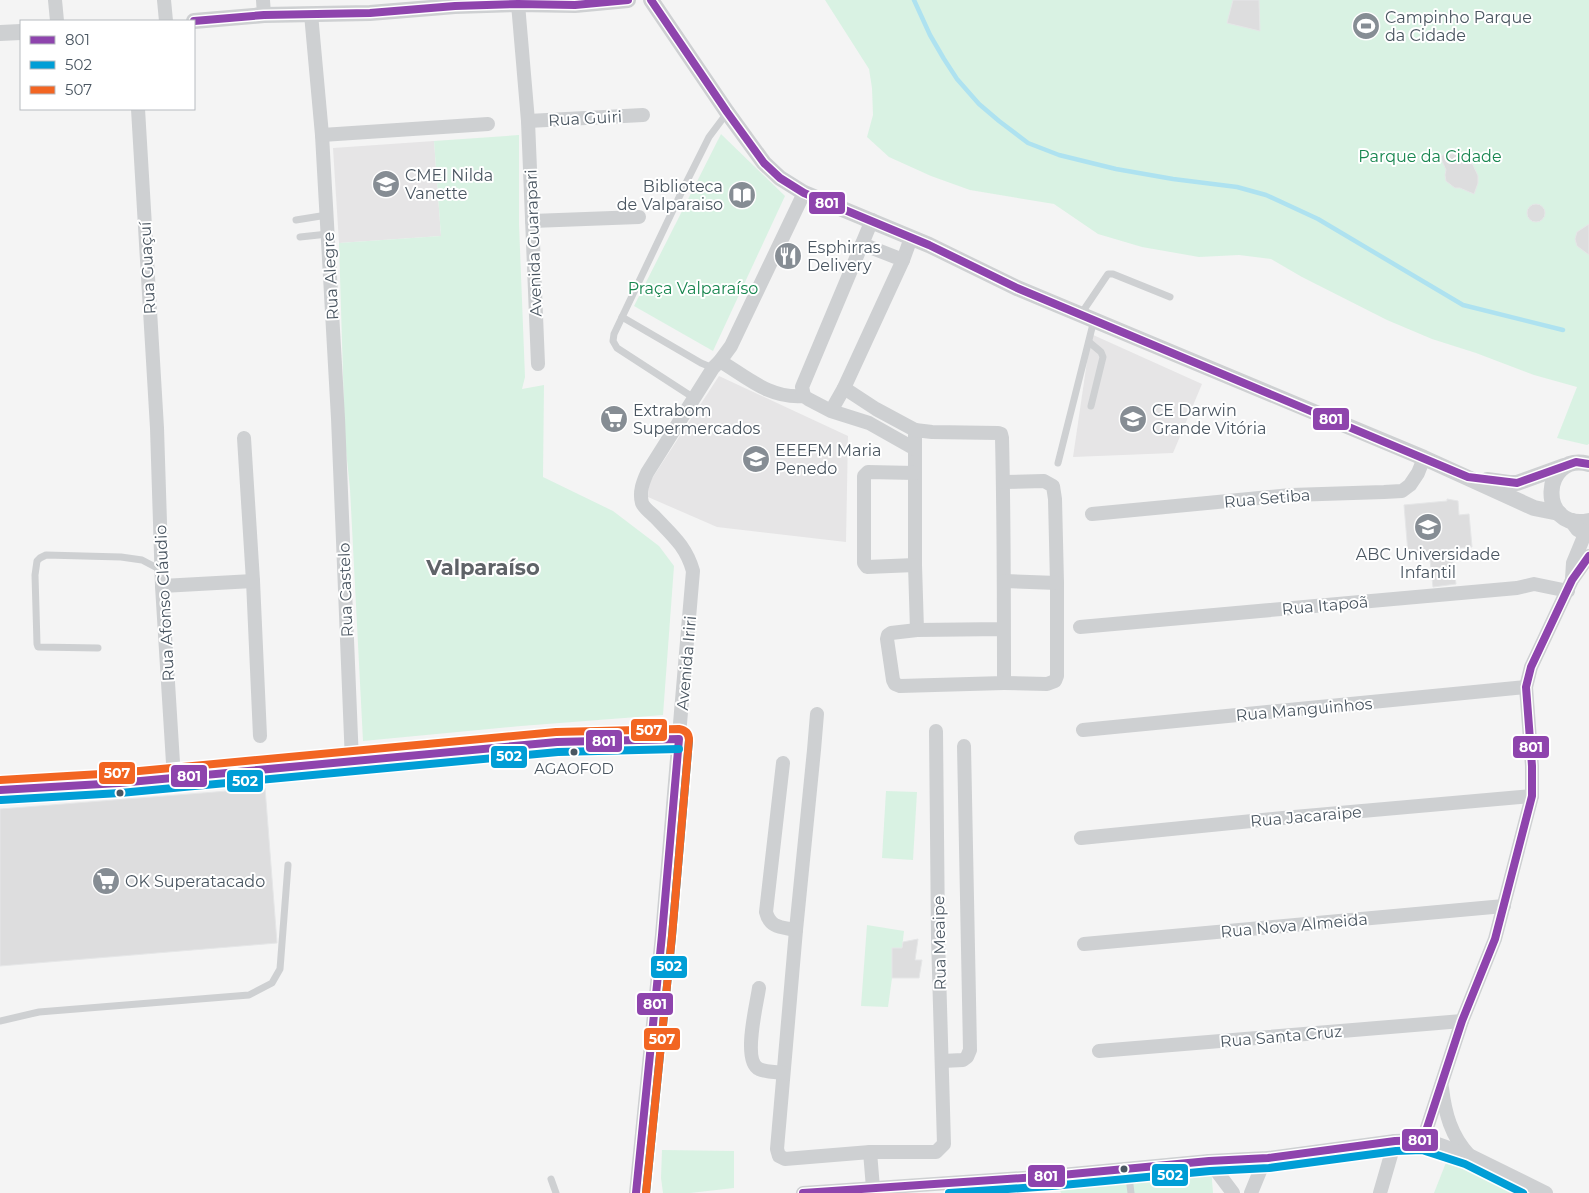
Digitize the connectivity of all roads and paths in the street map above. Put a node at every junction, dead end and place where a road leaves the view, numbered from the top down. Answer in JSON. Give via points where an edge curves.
{"nodes":[{"id":1,"x":55,"y":0,"type":"edge"},
{"id":2,"x":164,"y":0,"type":"edge"},
{"id":3,"x":623,"y":0,"type":"edge"},
{"id":4,"x":628,"y":0,"type":"edge"},
{"id":5,"x":651,"y":0,"type":"edge"},
{"id":6,"x":455,"y":3,"type":"edge"},
{"id":7,"x":518,"y":4,"type":"junction"},
{"id":8,"x":263,"y":7,"type":"edge"},
{"id":9,"x":311,"y":14,"type":"junction"},
{"id":10,"x":57,"y":20,"type":"edge"},
{"id":11,"x":166,"y":20,"type":"edge"},
{"id":12,"x":195,"y":21,"type":"edge"},
{"id":13,"x":20,"y":32,"type":"edge"},
{"id":14,"x":0,"y":33,"type":"edge"},
{"id":15,"x":138,"y":110,"type":"edge"},
{"id":16,"x":727,"y":112,"type":"junction"},
{"id":17,"x":642,"y":115,"type":"dead end"},
{"id":18,"x":528,"y":121,"type":"junction"},
{"id":19,"x":488,"y":124,"type":"dead end"},
{"id":20,"x":322,"y":135,"type":"junction"},
{"id":21,"x":804,"y":193,"type":"junction"},
{"id":22,"x":327,"y":215,"type":"junction"},
{"id":23,"x":639,"y":217,"type":"dead end"},
{"id":24,"x":296,"y":220,"type":"dead end"},
{"id":25,"x":872,"y":220,"type":"junction"},
{"id":26,"x":532,"y":221,"type":"junction"},
{"id":27,"x":328,"y":234,"type":"junction"},
{"id":28,"x":300,"y":237,"type":"dead end"},
{"id":29,"x":911,"y":238,"type":"junction"},
{"id":30,"x":862,"y":244,"type":"junction"},
{"id":31,"x":903,"y":260,"type":"junction"},
{"id":32,"x":1170,"y":297,"type":"dead end"},
{"id":33,"x":622,"y":316,"type":"junction"},
{"id":34,"x":1087,"y":317,"type":"junction"},
{"id":35,"x":1089,"y":342,"type":"junction"},
{"id":36,"x":538,"y":364,"type":"dead end"},
{"id":37,"x":716,"y":365,"type":"junction"},
{"id":38,"x":844,"y":388,"type":"junction"},
{"id":39,"x":804,"y":396,"type":"junction"},
{"id":40,"x":694,"y":398,"type":"junction"},
{"id":41,"x":1091,"y":406,"type":"dead end"},
{"id":42,"x":831,"y":411,"type":"junction"},
{"id":43,"x":338,"y":418,"type":"joint"},
{"id":44,"x":157,"y":428,"type":"joint"},
{"id":45,"x":916,"y":430,"type":"junction"},
{"id":46,"x":244,"y":438,"type":"dead end"},
{"id":47,"x":915,"y":449,"type":"junction"},
{"id":48,"x":1424,"y":458,"type":"junction"},
{"id":49,"x":1580,"y":462,"type":"edge"},
{"id":50,"x":1058,"y":463,"type":"dead end"},
{"id":51,"x":915,"y":473,"type":"junction"},
{"id":52,"x":1468,"y":477,"type":"junction"},
{"id":53,"x":1003,"y":482,"type":"junction"},
{"id":54,"x":1092,"y":514,"type":"dead end"},
{"id":55,"x":1566,"y":517,"type":"junction"},
{"id":56,"x":1588,"y":530,"type":"edge"},
{"id":57,"x":1589,"y":556,"type":"edge"},
{"id":58,"x":915,"y":565,"type":"junction"},
{"id":59,"x":161,"y":570,"type":"junction"},
{"id":60,"x":253,"y":580,"type":"junction"},
{"id":61,"x":1004,"y":581,"type":"junction"},
{"id":62,"x":1057,"y":583,"type":"junction"},
{"id":63,"x":1570,"y":585,"type":"junction"},
{"id":64,"x":162,"y":586,"type":"junction"},
{"id":65,"x":1080,"y":627,"type":"dead end"},
{"id":66,"x":1004,"y":629,"type":"junction"},
{"id":67,"x":917,"y":630,"type":"junction"},
{"id":68,"x":98,"y":648,"type":"dead end"},
{"id":69,"x":1004,"y":683,"type":"junction"},
{"id":70,"x":1526,"y":687,"type":"junction"},
{"id":71,"x":816,"y":714,"type":"dead end"},
{"id":72,"x":1083,"y":730,"type":"dead end"},
{"id":73,"x":936,"y":731,"type":"dead end"},
{"id":74,"x":260,"y":736,"type":"dead end"},
{"id":75,"x":679,"y":739,"type":"junction"},
{"id":76,"x":964,"y":746,"type":"dead end"},
{"id":77,"x":352,"y":762,"type":"junction"},
{"id":78,"x":783,"y":763,"type":"dead end"},
{"id":79,"x":174,"y":779,"type":"junction"},
{"id":80,"x":0,"y":790,"type":"edge"},
{"id":81,"x":1532,"y":796,"type":"junction"},
{"id":82,"x":1081,"y":838,"type":"dead end"},
{"id":83,"x":288,"y":865,"type":"dead end"},
{"id":84,"x":1504,"y":906,"type":"junction"},
{"id":85,"x":796,"y":930,"type":"junction"},
{"id":86,"x":1084,"y":944,"type":"dead end"},
{"id":87,"x":759,"y":988,"type":"dead end"},
{"id":88,"x":0,"y":1021,"type":"edge"},
{"id":89,"x":1462,"y":1021,"type":"junction"},
{"id":90,"x":1099,"y":1051,"type":"dead end"},
{"id":91,"x":942,"y":1061,"type":"junction"},
{"id":92,"x":783,"y":1073,"type":"junction"},
{"id":93,"x":1441,"y":1085,"type":"junction"},
{"id":94,"x":1423,"y":1140,"type":"junction"},
{"id":95,"x":1395,"y":1141,"type":"junction"},
{"id":96,"x":870,"y":1152,"type":"junction"},
{"id":97,"x":1469,"y":1155,"type":"junction"},
{"id":98,"x":1268,"y":1158,"type":"junction"},
{"id":99,"x":1209,"y":1161,"type":"junction"},
{"id":100,"x":1128,"y":1169,"type":"junction"},
{"id":101,"x":551,"y":1179,"type":"dead end"},
{"id":102,"x":873,"y":1188,"type":"junction"},
{"id":103,"x":556,"y":1193,"type":"edge"},
{"id":104,"x":636,"y":1193,"type":"edge"},
{"id":105,"x":804,"y":1193,"type":"edge"},
{"id":106,"x":1131,"y":1193,"type":"edge"},
{"id":107,"x":1233,"y":1193,"type":"edge"},
{"id":108,"x":1251,"y":1193,"type":"edge"},
{"id":109,"x":1380,"y":1193,"type":"edge"},
{"id":110,"x":1546,"y":1193,"type":"edge"}],
"edges":[{"from":1,"to":10,"type":"street"},
{"from":2,"to":11,"type":"street"},
{"from":3,"to":4,"type":"street"},
{"from":3,"to":7,"type":"street","via":[[575,5]]},
{"from":5,"to":16,"type":"street"},
{"from":6,"to":7,"type":"street"},
{"from":6,"to":9,"type":"street","via":[[370,13]]},
{"from":7,"to":18,"type":"street","name":"Avenida Guarapari"},
{"from":8,"to":9,"type":"street"},
{"from":8,"to":12,"type":"street"},
{"from":9,"to":20,"type":"street","name":"Rua Alegre"},
{"from":13,"to":14,"type":"street"},
{"from":15,"to":44,"type":"street","name":"Rua Guaçuí"},
{"from":16,"to":21,"type":"street","via":[[764,163]]},
{"from":16,"to":33,"type":"lane","via":[[709,137]]},
{"from":17,"to":18,"type":"street","name":"Rua Guiri"},
{"from":18,"to":26,"type":"street","name":"Avenida Guarapari"},
{"from":19,"to":20,"type":"street"},
{"from":20,"to":22,"type":"street","name":"Rua Alegre"},
{"from":21,"to":25,"type":"street"},
{"from":21,"to":37,"type":"street","name":"Avenida Iriri","via":[[731,346]]},
{"from":22,"to":24,"type":"lane"},
{"from":22,"to":27,"type":"street","name":"Rua Alegre"},
{"from":23,"to":26,"type":"street"},
{"from":25,"to":29,"type":"street"},
{"from":25,"to":30,"type":"street"},
{"from":26,"to":36,"type":"street","name":"Avenida Guarapari"},
{"from":27,"to":28,"type":"lane"},
{"from":27,"to":43,"type":"street","name":"Rua Alegre"},
{"from":29,"to":31,"type":"street"},
{"from":29,"to":34,"type":"street"},
{"from":30,"to":31,"type":"street"},
{"from":30,"to":39,"type":"street","via":[[802,387]]},
{"from":31,"to":38,"type":"street"},
{"from":32,"to":34,"type":"lane","via":[[1108,274]]},
{"from":33,"to":37,"type":"lane","via":[[701,363]]},
{"from":33,"to":40,"type":"lane","via":[[612,341],[614,345]]},
{"from":34,"to":35,"type":"lane"},
{"from":34,"to":48,"type":"street"},
{"from":35,"to":41,"type":"lane","via":[[1103,357]]},
{"from":35,"to":50,"type":"lane"},
{"from":37,"to":39,"type":"street","via":[[770,392],[791,397]]},
{"from":37,"to":40,"type":"street","name":"Avenida Iriri"},
{"from":38,"to":42,"type":"street"},
{"from":38,"to":45,"type":"street"},
{"from":39,"to":42,"type":"street"},
{"from":40,"to":75,"type":"street","name":"Avenida Iriri","via":[[647,472],[641,494],[643,504],[689,556],[693,570]]},
{"from":42,"to":47,"type":"street","via":[[868,423]]},
{"from":43,"to":77,"type":"street","name":"Rua Castelo"},
{"from":44,"to":59,"type":"street","name":"Rua Afonso Cláudio"},
{"from":45,"to":47,"type":"street"},
{"from":45,"to":53,"type":"street","via":[[1000,434]]},
{"from":46,"to":60,"type":"street"},
{"from":47,"to":51,"type":"street"},
{"from":48,"to":52,"type":"street"},
{"from":48,"to":54,"type":"street","name":"Rua Setiba","via":[[1410,486],[1402,491],[1291,494]]},
{"from":49,"to":52,"type":"street","via":[[1517,483]]},
{"from":49,"to":55,"type":"street","via":[[1560,470],[1550,489],[1552,502]]},
{"from":51,"to":58,"type":"street"},
{"from":51,"to":58,"type":"street","via":[[868,472],[864,476],[864,564],[867,567]]},
{"from":52,"to":55,"type":"street","via":[[1534,508]]},
{"from":53,"to":61,"type":"street"},
{"from":53,"to":62,"type":"street","via":[[1044,481],[1053,486]]},
{"from":55,"to":56,"type":"street","via":[[1580,522]]},
{"from":56,"to":63,"type":"street","via":[[1573,563]]},
{"from":57,"to":63,"type":"street"},
{"from":58,"to":67,"type":"street"},
{"from":59,"to":64,"type":"street","name":"Rua Afonso Cláudio"},
{"from":59,"to":68,"type":"lane","via":[[142,560],[122,557],[46,555],[37,561],[38,647]]},
{"from":60,"to":64,"type":"street"},
{"from":60,"to":74,"type":"street"},
{"from":61,"to":62,"type":"street"},
{"from":61,"to":66,"type":"street"},
{"from":62,"to":69,"type":"street","via":[[1055,681],[1047,684]]},
{"from":63,"to":65,"type":"street","name":"Rua Itapoã","via":[[1534,584]]},
{"from":63,"to":70,"type":"street","via":[[1531,667]]},
{"from":64,"to":79,"type":"street","name":"Rua Afonso Cláudio"},
{"from":66,"to":67,"type":"street"},
{"from":66,"to":69,"type":"street"},
{"from":67,"to":69,"type":"street","via":[[888,635],[891,676],[895,684]]},
{"from":70,"to":72,"type":"street","name":"Rua Manguinhos"},
{"from":70,"to":81,"type":"street"},
{"from":71,"to":85,"type":"street"},
{"from":73,"to":91,"type":"street","name":"Rua Meaipe"},
{"from":75,"to":77,"type":"street","via":[[557,742]]},
{"from":75,"to":104,"type":"street","name":"Avenida Iriri"},
{"from":76,"to":91,"type":"street","via":[[970,1050],[963,1060]]},
{"from":77,"to":79,"type":"street"},
{"from":78,"to":85,"type":"street","via":[[766,912],[774,925]]},
{"from":79,"to":80,"type":"street"},
{"from":81,"to":82,"type":"street","name":"Rua Jacaraipe"},
{"from":81,"to":84,"type":"street"},
{"from":83,"to":88,"type":"lane","via":[[280,969],[272,983],[249,994],[39,1012]]},
{"from":84,"to":86,"type":"street","name":"Rua Nova Almeida"},
{"from":84,"to":89,"type":"street","via":[[1495,939]]},
{"from":85,"to":92,"type":"street"},
{"from":87,"to":92,"type":"street","via":[[751,1056],[758,1069]]},
{"from":89,"to":90,"type":"street","name":"Rua Santa Cruz"},
{"from":89,"to":93,"type":"street"},
{"from":91,"to":96,"type":"street","name":"Rua Meaipe","via":[[944,1144],[936,1152]]},
{"from":92,"to":96,"type":"street","via":[[779,1156],[785,1159]]},
{"from":93,"to":94,"type":"street"},
{"from":93,"to":97,"type":"street","via":[[1451,1130]]},
{"from":94,"to":95,"type":"street"},
{"from":94,"to":97,"type":"street"},
{"from":95,"to":98,"type":"street"},
{"from":95,"to":109,"type":"street"},
{"from":96,"to":102,"type":"street"},
{"from":97,"to":110,"type":"street"},
{"from":98,"to":99,"type":"street"},
{"from":98,"to":108,"type":"street"},
{"from":99,"to":100,"type":"street"},
{"from":99,"to":107,"type":"street"},
{"from":100,"to":102,"type":"street"},
{"from":100,"to":106,"type":"lane"},
{"from":101,"to":103,"type":"lane"},
{"from":102,"to":105,"type":"street"}]}
